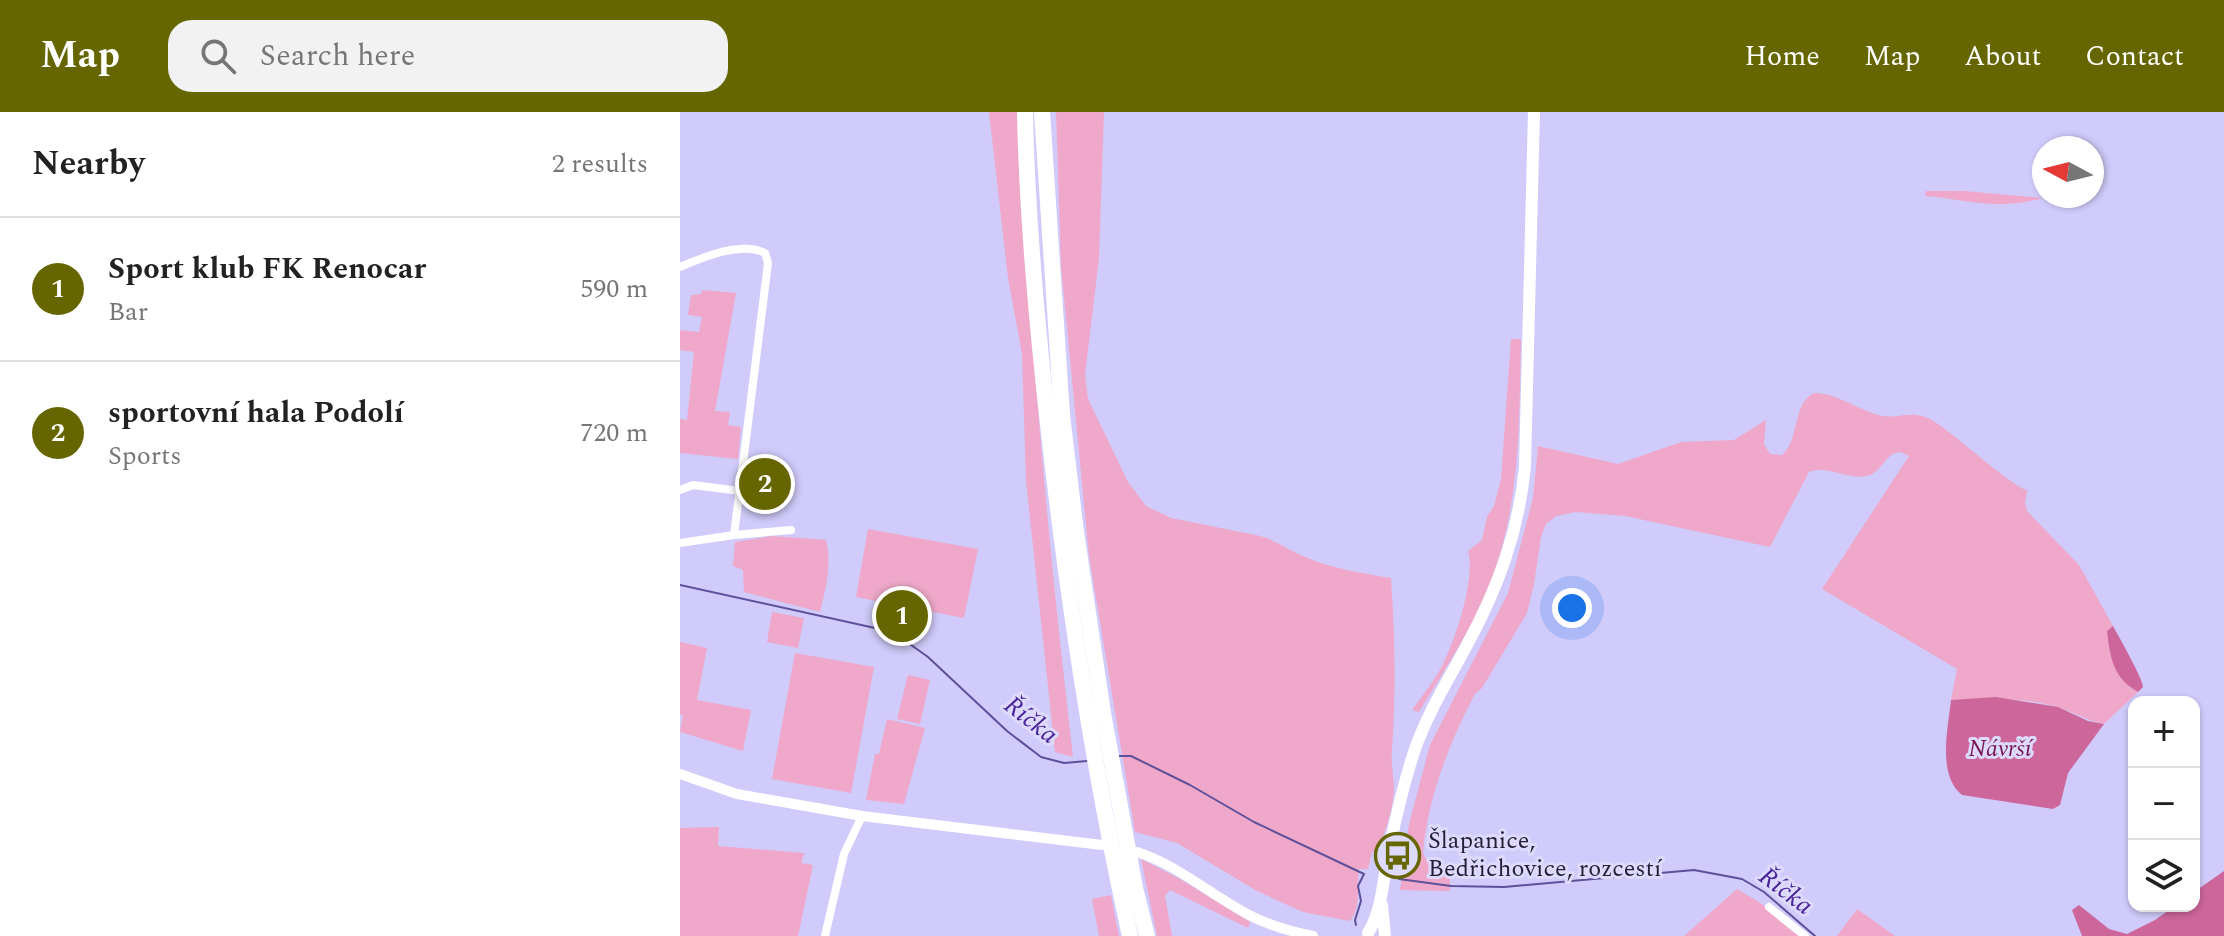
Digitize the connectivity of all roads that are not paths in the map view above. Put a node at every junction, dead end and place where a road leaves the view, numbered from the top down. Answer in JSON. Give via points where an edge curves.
{"nodes":[{"id":1,"x":1025,"y":112,"type":"edge"},
{"id":2,"x":1042,"y":112,"type":"edge"},
{"id":3,"x":1534,"y":112,"type":"edge"},
{"id":4,"x":680,"y":267,"type":"edge"},
{"id":5,"x":680,"y":490,"type":"edge"},
{"id":6,"x":740,"y":491,"type":"junction"},
{"id":7,"x":791,"y":530,"type":"dead end"},
{"id":8,"x":734,"y":535,"type":"junction"},
{"id":9,"x":680,"y":543,"type":"edge"},
{"id":10,"x":1095,"y":715,"type":"junction"},
{"id":11,"x":680,"y":774,"type":"edge"},
{"id":12,"x":862,"y":816,"type":"junction"},
{"id":13,"x":1102,"y":845,"type":"dead end"},
{"id":14,"x":1137,"y":852,"type":"dead end"},
{"id":15,"x":1128,"y":889,"type":"junction"},
{"id":16,"x":1382,"y":893,"type":"junction"},
{"id":17,"x":1769,"y":907,"type":"dead end"},
{"id":18,"x":1365,"y":934,"type":"edge"},
{"id":19,"x":825,"y":936,"type":"edge"},
{"id":20,"x":1130,"y":936,"type":"edge"},
{"id":21,"x":1147,"y":936,"type":"edge"},
{"id":22,"x":1313,"y":936,"type":"edge"},
{"id":23,"x":1385,"y":936,"type":"edge"},
{"id":24,"x":1805,"y":936,"type":"edge"}],
"edges":[{"from":1,"to":10,"type":"highway","via":[[1035,306],[1060,535]]},
{"from":2,"to":10,"type":"highway","via":[[1062,415]]},
{"from":3,"to":16,"type":"main road","via":[[1525,466],[1518,516],[1505,565],[1416,748],[1397,811]]},
{"from":4,"to":6,"type":"street","via":[[743,248],[765,253],[768,263]]},
{"from":5,"to":6,"type":"street","via":[[693,485]]},
{"from":6,"to":8,"type":"street"},
{"from":7,"to":8,"type":"street"},
{"from":8,"to":9,"type":"street"},
{"from":10,"to":15,"type":"highway"},
{"from":11,"to":12,"type":"street","via":[[737,794]]},
{"from":12,"to":13,"type":"street"},
{"from":12,"to":19,"type":"street","via":[[844,854]]},
{"from":14,"to":22,"type":"street","via":[[1171,866],[1251,916]]},
{"from":15,"to":20,"type":"highway"},
{"from":15,"to":21,"type":"highway"},
{"from":16,"to":18,"type":"main road"},
{"from":16,"to":23,"type":"main road"},
{"from":17,"to":24,"type":"street"},
{"from":18,"to":23,"type":"main road"}]}
